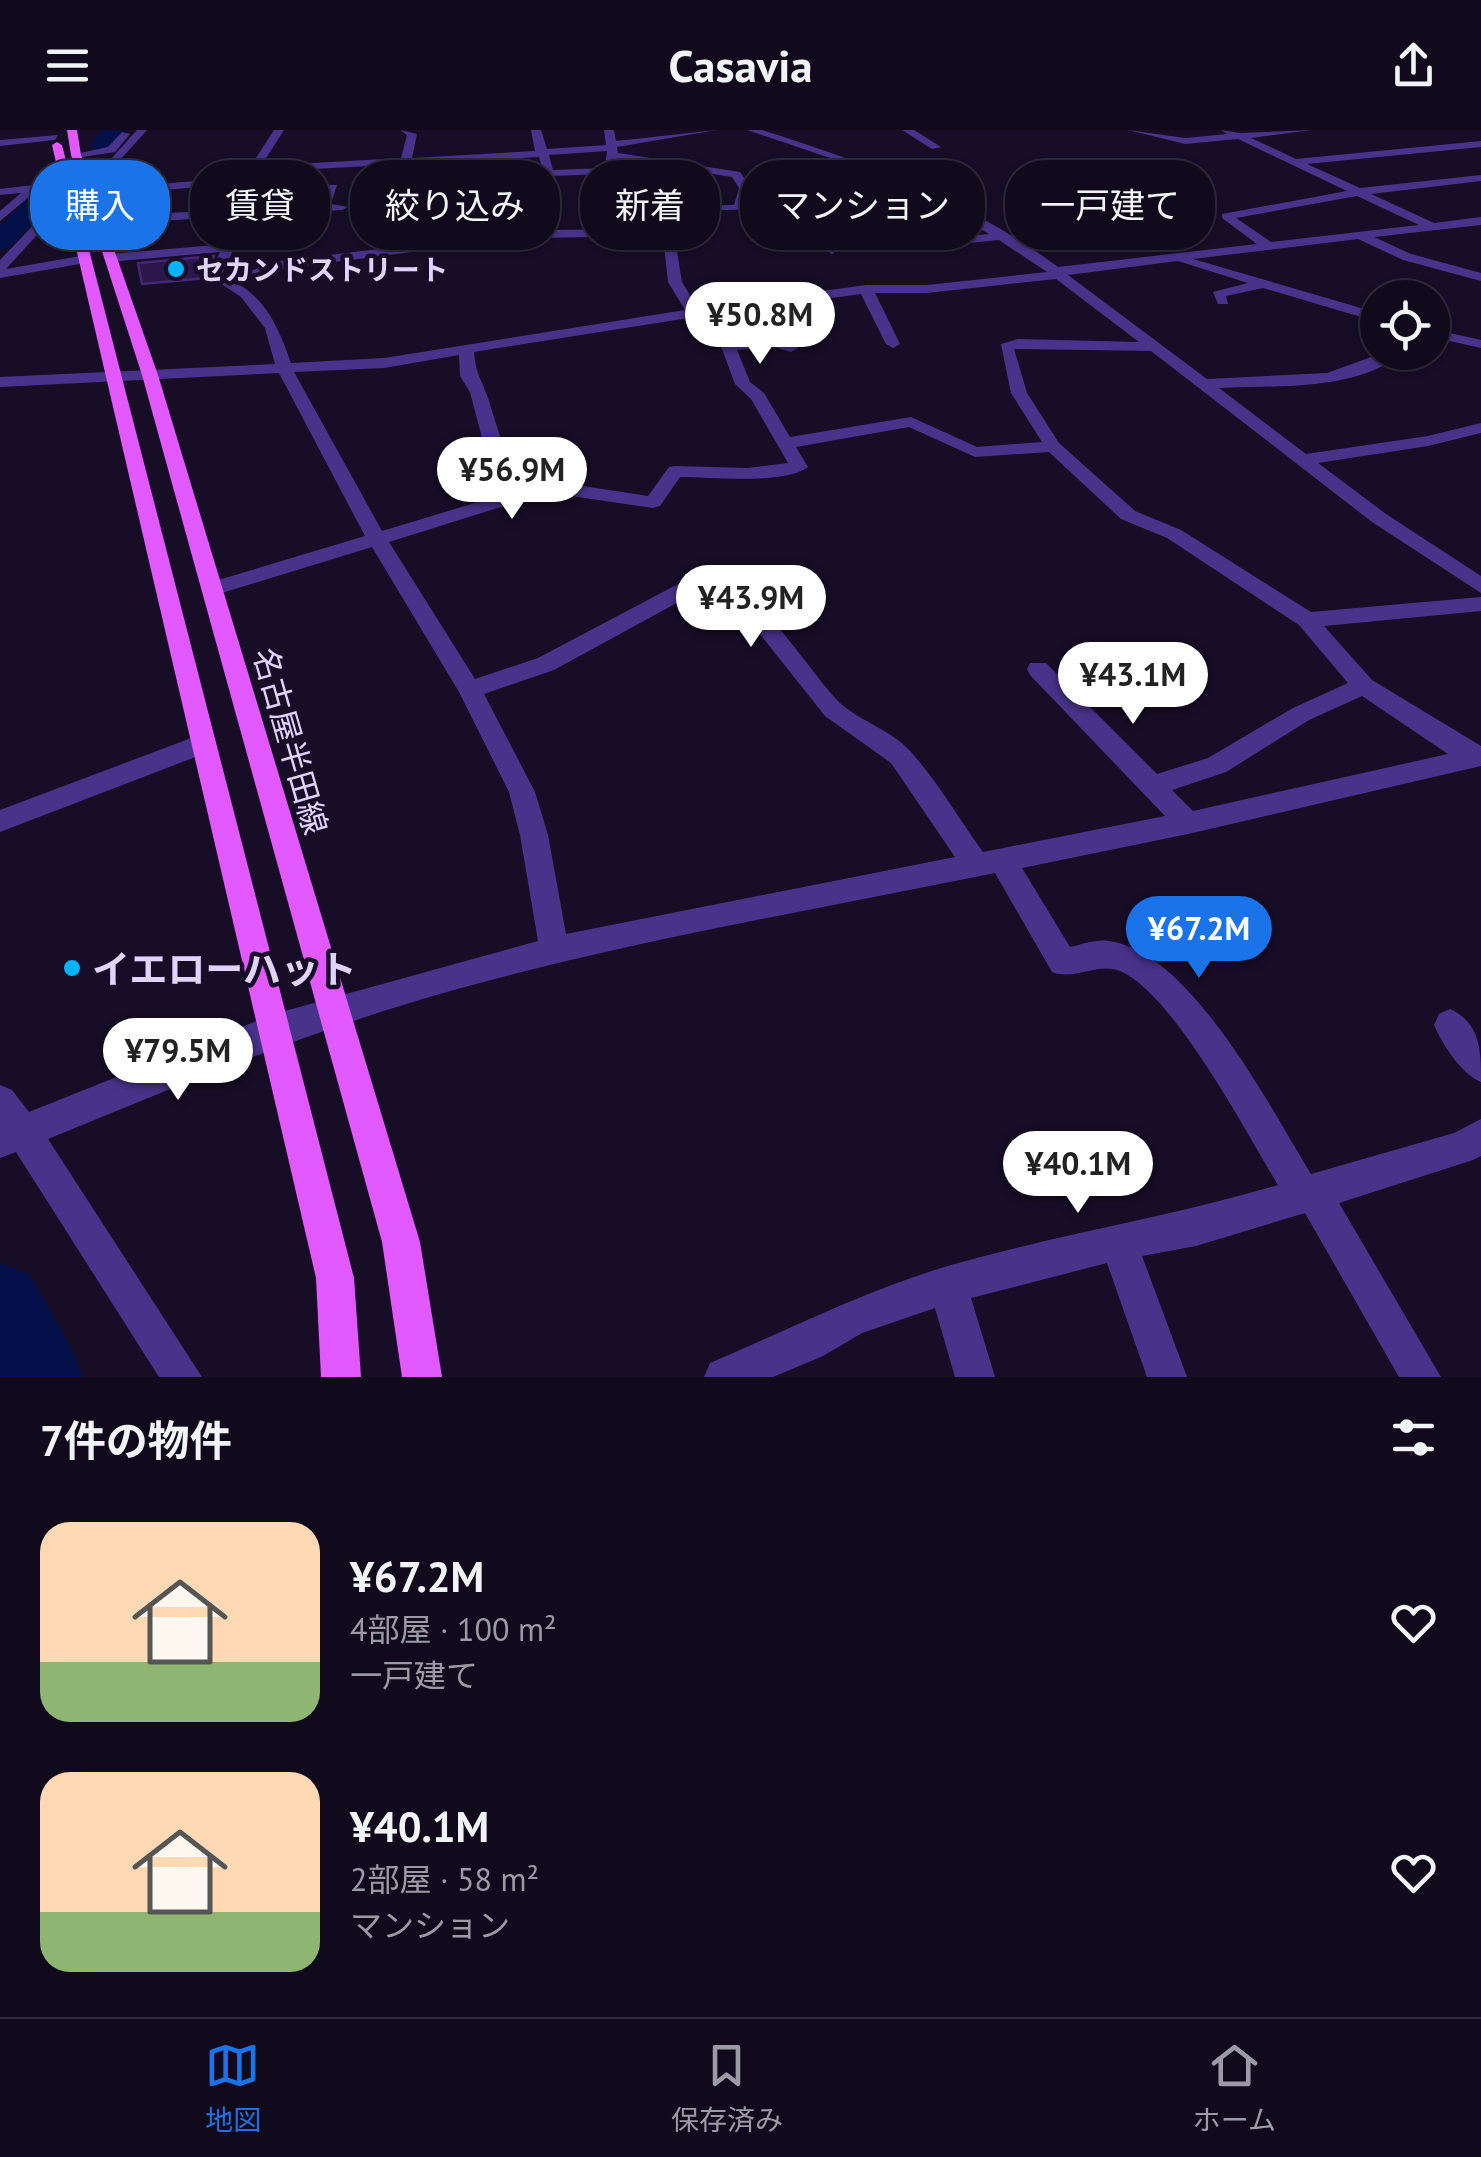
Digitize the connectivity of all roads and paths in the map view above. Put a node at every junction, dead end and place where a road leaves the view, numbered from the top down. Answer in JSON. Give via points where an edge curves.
{"nodes":[{"id":1,"x":129,"y":130,"type":"edge"},
{"id":2,"x":142,"y":130,"type":"edge"},
{"id":3,"x":280,"y":130,"type":"edge"},
{"id":4,"x":405,"y":130,"type":"edge"},
{"id":5,"x":536,"y":130,"type":"edge"},
{"id":6,"x":609,"y":130,"type":"edge"},
{"id":7,"x":712,"y":130,"type":"edge"},
{"id":8,"x":752,"y":130,"type":"edge"},
{"id":9,"x":907,"y":130,"type":"edge"},
{"id":10,"x":1134,"y":130,"type":"edge"},
{"id":11,"x":1226,"y":130,"type":"edge"},
{"id":12,"x":1306,"y":130,"type":"edge"},
{"id":13,"x":55,"y":134,"type":"edge"},
{"id":14,"x":1241,"y":136,"type":"junction"},
{"id":15,"x":74,"y":142,"type":"edge"},
{"id":16,"x":0,"y":144,"type":"edge"},
{"id":17,"x":1481,"y":144,"type":"edge"},
{"id":18,"x":936,"y":146,"type":"dead end"},
{"id":19,"x":612,"y":149,"type":"junction"},
{"id":20,"x":540,"y":153,"type":"junction"},
{"id":21,"x":65,"y":160,"type":"edge"},
{"id":22,"x":115,"y":160,"type":"edge"},
{"id":23,"x":260,"y":160,"type":"edge"},
{"id":24,"x":406,"y":160,"type":"joint"},
{"id":25,"x":542,"y":160,"type":"edge"},
{"id":26,"x":611,"y":160,"type":"edge"},
{"id":27,"x":850,"y":160,"type":"edge"},
{"id":28,"x":1295,"y":162,"type":"junction"},
{"id":29,"x":1481,"y":178,"type":"edge"},
{"id":30,"x":30,"y":188,"type":"edge"},
{"id":31,"x":30,"y":190,"type":"edge"},
{"id":32,"x":0,"y":192,"type":"edge"},
{"id":33,"x":1358,"y":192,"type":"junction"},
{"id":34,"x":342,"y":207,"type":"dead end"},
{"id":35,"x":330,"y":208,"type":"edge"},
{"id":36,"x":720,"y":208,"type":"edge"},
{"id":37,"x":738,"y":208,"type":"joint"},
{"id":38,"x":0,"y":216,"type":"edge"},
{"id":39,"x":1481,"y":221,"type":"edge"},
{"id":40,"x":985,"y":226,"type":"edge"},
{"id":41,"x":1433,"y":227,"type":"junction"},
{"id":42,"x":1004,"y":236,"type":"junction"},
{"id":43,"x":1360,"y":236,"type":"junction"},
{"id":44,"x":30,"y":238,"type":"edge"},
{"id":45,"x":985,"y":238,"type":"edge"},
{"id":46,"x":1269,"y":246,"type":"junction"},
{"id":47,"x":95,"y":250,"type":"edge"},
{"id":48,"x":395,"y":250,"type":"edge"},
{"id":49,"x":417,"y":250,"type":"edge"},
{"id":50,"x":586,"y":250,"type":"edge"},
{"id":51,"x":671,"y":250,"type":"edge"},
{"id":52,"x":396,"y":253,"type":"junction"},
{"id":53,"x":586,"y":256,"type":"dead end"},
{"id":54,"x":1174,"y":257,"type":"junction"},
{"id":55,"x":98,"y":258,"type":"junction"},
{"id":56,"x":0,"y":273,"type":"edge"},
{"id":57,"x":1060,"y":273,"type":"junction"},
{"id":58,"x":1480,"y":277,"type":"edge"},
{"id":59,"x":230,"y":282,"type":"junction"},
{"id":60,"x":1266,"y":284,"type":"junction"},
{"id":61,"x":866,"y":289,"type":"junction"},
{"id":62,"x":1223,"y":301,"type":"dead end"},
{"id":63,"x":700,"y":312,"type":"junction"},
{"id":64,"x":1360,"y":313,"type":"edge"},
{"id":65,"x":1450,"y":335,"type":"edge"},
{"id":66,"x":894,"y":344,"type":"dead end"},
{"id":67,"x":1481,"y":344,"type":"edge"},
{"id":68,"x":728,"y":346,"type":"junction"},
{"id":69,"x":1156,"y":347,"type":"junction"},
{"id":70,"x":792,"y":348,"type":"dead end"},
{"id":71,"x":466,"y":350,"type":"junction"},
{"id":72,"x":286,"y":370,"type":"junction"},
{"id":73,"x":1367,"y":370,"type":"edge"},
{"id":74,"x":150,"y":375,"type":"junction"},
{"id":75,"x":116,"y":376,"type":"junction"},
{"id":76,"x":0,"y":382,"type":"edge"},
{"id":77,"x":1205,"y":384,"type":"junction"},
{"id":78,"x":1478,"y":426,"type":"edge"},
{"id":79,"x":788,"y":443,"type":"junction"},
{"id":80,"x":1054,"y":446,"type":"junction"},
{"id":81,"x":1303,"y":460,"type":"junction"},
{"id":82,"x":518,"y":495,"type":"junction"},
{"id":83,"x":376,"y":539,"type":"junction"},
{"id":84,"x":1481,"y":586,"type":"edge"},
{"id":85,"x":212,"y":589,"type":"junction"},
{"id":86,"x":1481,"y":604,"type":"edge"},
{"id":87,"x":1308,"y":620,"type":"junction"},
{"id":88,"x":1038,"y":669,"type":"dead end"},
{"id":89,"x":1364,"y":686,"type":"junction"},
{"id":90,"x":470,"y":690,"type":"junction"},
{"id":91,"x":202,"y":744,"type":"junction"},
{"id":92,"x":1477,"y":756,"type":"edge"},
{"id":93,"x":1153,"y":786,"type":"junction"},
{"id":94,"x":0,"y":822,"type":"edge"},
{"id":95,"x":1188,"y":823,"type":"junction"},
{"id":96,"x":990,"y":863,"type":"junction"},
{"id":97,"x":554,"y":950,"type":"junction"},
{"id":98,"x":336,"y":1010,"type":"junction"},
{"id":99,"x":1450,"y":1024,"type":"dead end"},
{"id":100,"x":274,"y":1030,"type":"junction"},
{"id":101,"x":1481,"y":1066,"type":"edge"},
{"id":102,"x":0,"y":1102,"type":"edge"},
{"id":103,"x":1481,"y":1136,"type":"edge"},
{"id":104,"x":12,"y":1137,"type":"edge"},
{"id":105,"x":1308,"y":1193,"type":"junction"},
{"id":106,"x":1118,"y":1244,"type":"junction"},
{"id":107,"x":948,"y":1285,"type":"junction"},
{"id":108,"x":182,"y":1377,"type":"edge"},
{"id":109,"x":342,"y":1377,"type":"edge"},
{"id":110,"x":422,"y":1377,"type":"edge"},
{"id":111,"x":724,"y":1377,"type":"edge"},
{"id":112,"x":975,"y":1377,"type":"edge"},
{"id":113,"x":1167,"y":1377,"type":"edge"},
{"id":114,"x":1421,"y":1377,"type":"edge"}],
"edges":[{"from":1,"to":15,"type":"street","via":[[111,150]]},
{"from":2,"to":22,"type":"street"},
{"from":3,"to":23,"type":"street"},
{"from":4,"to":24,"type":"street","via":[[412,134]]},
{"from":5,"to":20,"type":"street"},
{"from":6,"to":19,"type":"street"},
{"from":7,"to":19,"type":"street"},
{"from":8,"to":27,"type":"street"},
{"from":9,"to":18,"type":"street"},
{"from":10,"to":14,"type":"street","via":[[1185,141]]},
{"from":11,"to":14,"type":"street"},
{"from":12,"to":14,"type":"street"},
{"from":13,"to":16,"type":"street"},
{"from":13,"to":21,"type":"main road","name":"名古屋半田線"},
{"from":14,"to":28,"type":"street"},
{"from":17,"to":28,"type":"street"},
{"from":19,"to":20,"type":"street"},
{"from":19,"to":26,"type":"street"},
{"from":19,"to":37,"type":"street","via":[[736,174],[745,188]]},
{"from":20,"to":24,"type":"street"},
{"from":20,"to":25,"type":"street"},
{"from":28,"to":33,"type":"street"},
{"from":29,"to":33,"type":"street"},
{"from":30,"to":32,"type":"street"},
{"from":31,"to":38,"type":"street"},
{"from":33,"to":41,"type":"street"},
{"from":33,"to":46,"type":"street","via":[[1226,216]]},
{"from":34,"to":35,"type":"street"},
{"from":36,"to":37,"type":"street"},
{"from":39,"to":41,"type":"street"},
{"from":40,"to":42,"type":"street"},
{"from":41,"to":43,"type":"street"},
{"from":42,"to":45,"type":"street"},
{"from":42,"to":57,"type":"street"},
{"from":43,"to":46,"type":"street"},
{"from":43,"to":58,"type":"street","via":[[1407,258]]},
{"from":44,"to":56,"type":"street"},
{"from":46,"to":54,"type":"street"},
{"from":47,"to":55,"type":"main road","name":"名古屋半田線"},
{"from":48,"to":52,"type":"street"},
{"from":49,"to":52,"type":"street"},
{"from":50,"to":53,"type":"street"},
{"from":51,"to":63,"type":"street","via":[[675,282]]},
{"from":52,"to":59,"type":"street","via":[[280,265]]},
{"from":54,"to":57,"type":"street"},
{"from":54,"to":60,"type":"street"},
{"from":55,"to":56,"type":"street"},
{"from":55,"to":59,"type":"street","via":[[222,246],[228,248],[214,275]]},
{"from":55,"to":74,"type":"main road","name":"名古屋半田線"},
{"from":55,"to":75,"type":"main road","name":"名古屋半田線"},
{"from":57,"to":61,"type":"street","via":[[927,289]]},
{"from":57,"to":69,"type":"street"},
{"from":59,"to":72,"type":"street","via":[[272,328]]},
{"from":60,"to":62,"type":"street","via":[[1218,295]]},
{"from":60,"to":64,"type":"street"},
{"from":61,"to":63,"type":"street"},
{"from":61,"to":66,"type":"street"},
{"from":63,"to":68,"type":"street"},
{"from":63,"to":71,"type":"street"},
{"from":65,"to":67,"type":"street"},
{"from":68,"to":70,"type":"street","via":[[774,342]]},
{"from":68,"to":79,"type":"street","via":[[742,384],[758,396]]},
{"from":69,"to":77,"type":"street"},
{"from":69,"to":80,"type":"street","via":[[1006,347],[1019,393]]},
{"from":71,"to":72,"type":"street"},
{"from":71,"to":82,"type":"street","via":[[468,376],[496,456]]},
{"from":72,"to":74,"type":"street"},
{"from":72,"to":83,"type":"street"},
{"from":73,"to":77,"type":"street","via":[[1326,380]]},
{"from":74,"to":75,"type":"street"},
{"from":74,"to":85,"type":"main road","name":"名古屋半田線"},
{"from":75,"to":76,"type":"street"},
{"from":75,"to":91,"type":"main road","name":"名古屋半田線"},
{"from":77,"to":81,"type":"street"},
{"from":78,"to":81,"type":"street","via":[[1428,441]]},
{"from":79,"to":80,"type":"street","via":[[911,422],[975,452]]},
{"from":79,"to":82,"type":"street","via":[[799,466],[675,471],[652,502],[557,488]]},
{"from":80,"to":87,"type":"street","via":[[1128,515],[1174,534]]},
{"from":81,"to":84,"type":"street"},
{"from":82,"to":83,"type":"street"},
{"from":83,"to":85,"type":"street"},
{"from":83,"to":90,"type":"street"},
{"from":85,"to":98,"type":"main road","name":"名古屋半田線"},
{"from":86,"to":87,"type":"street"},
{"from":87,"to":89,"type":"street"},
{"from":88,"to":93,"type":"street"},
{"from":89,"to":92,"type":"street"},
{"from":89,"to":93,"type":"street","via":[[1216,765]]},
{"from":90,"to":96,"type":"street","via":[[546,664],[704,579],[767,628],[833,710],[900,756]]},
{"from":90,"to":97,"type":"street","via":[[522,792]]},
{"from":91,"to":94,"type":"street"},
{"from":91,"to":100,"type":"main road","name":"名古屋半田線"},
{"from":92,"to":95,"type":"street"},
{"from":93,"to":95,"type":"street"},
{"from":95,"to":96,"type":"street"},
{"from":96,"to":97,"type":"street"},
{"from":96,"to":105,"type":"street","via":[[1064,962],[1112,955],[1164,984],[1208,1038]]},
{"from":97,"to":98,"type":"street"},
{"from":98,"to":100,"type":"street"},
{"from":98,"to":110,"type":"main road","name":"名古屋半田線","via":[[401,1242]]},
{"from":99,"to":101,"type":"street"},
{"from":100,"to":104,"type":"street"},
{"from":100,"to":109,"type":"main road","name":"名古屋半田線","via":[[335,1278]]},
{"from":102,"to":104,"type":"street"},
{"from":103,"to":105,"type":"street","via":[[1461,1148]]},
{"from":104,"to":108,"type":"street"},
{"from":105,"to":106,"type":"street"},
{"from":105,"to":114,"type":"street"},
{"from":106,"to":107,"type":"street"},
{"from":106,"to":113,"type":"street"},
{"from":107,"to":111,"type":"street","via":[[853,1317]]},
{"from":107,"to":112,"type":"street"}]}
